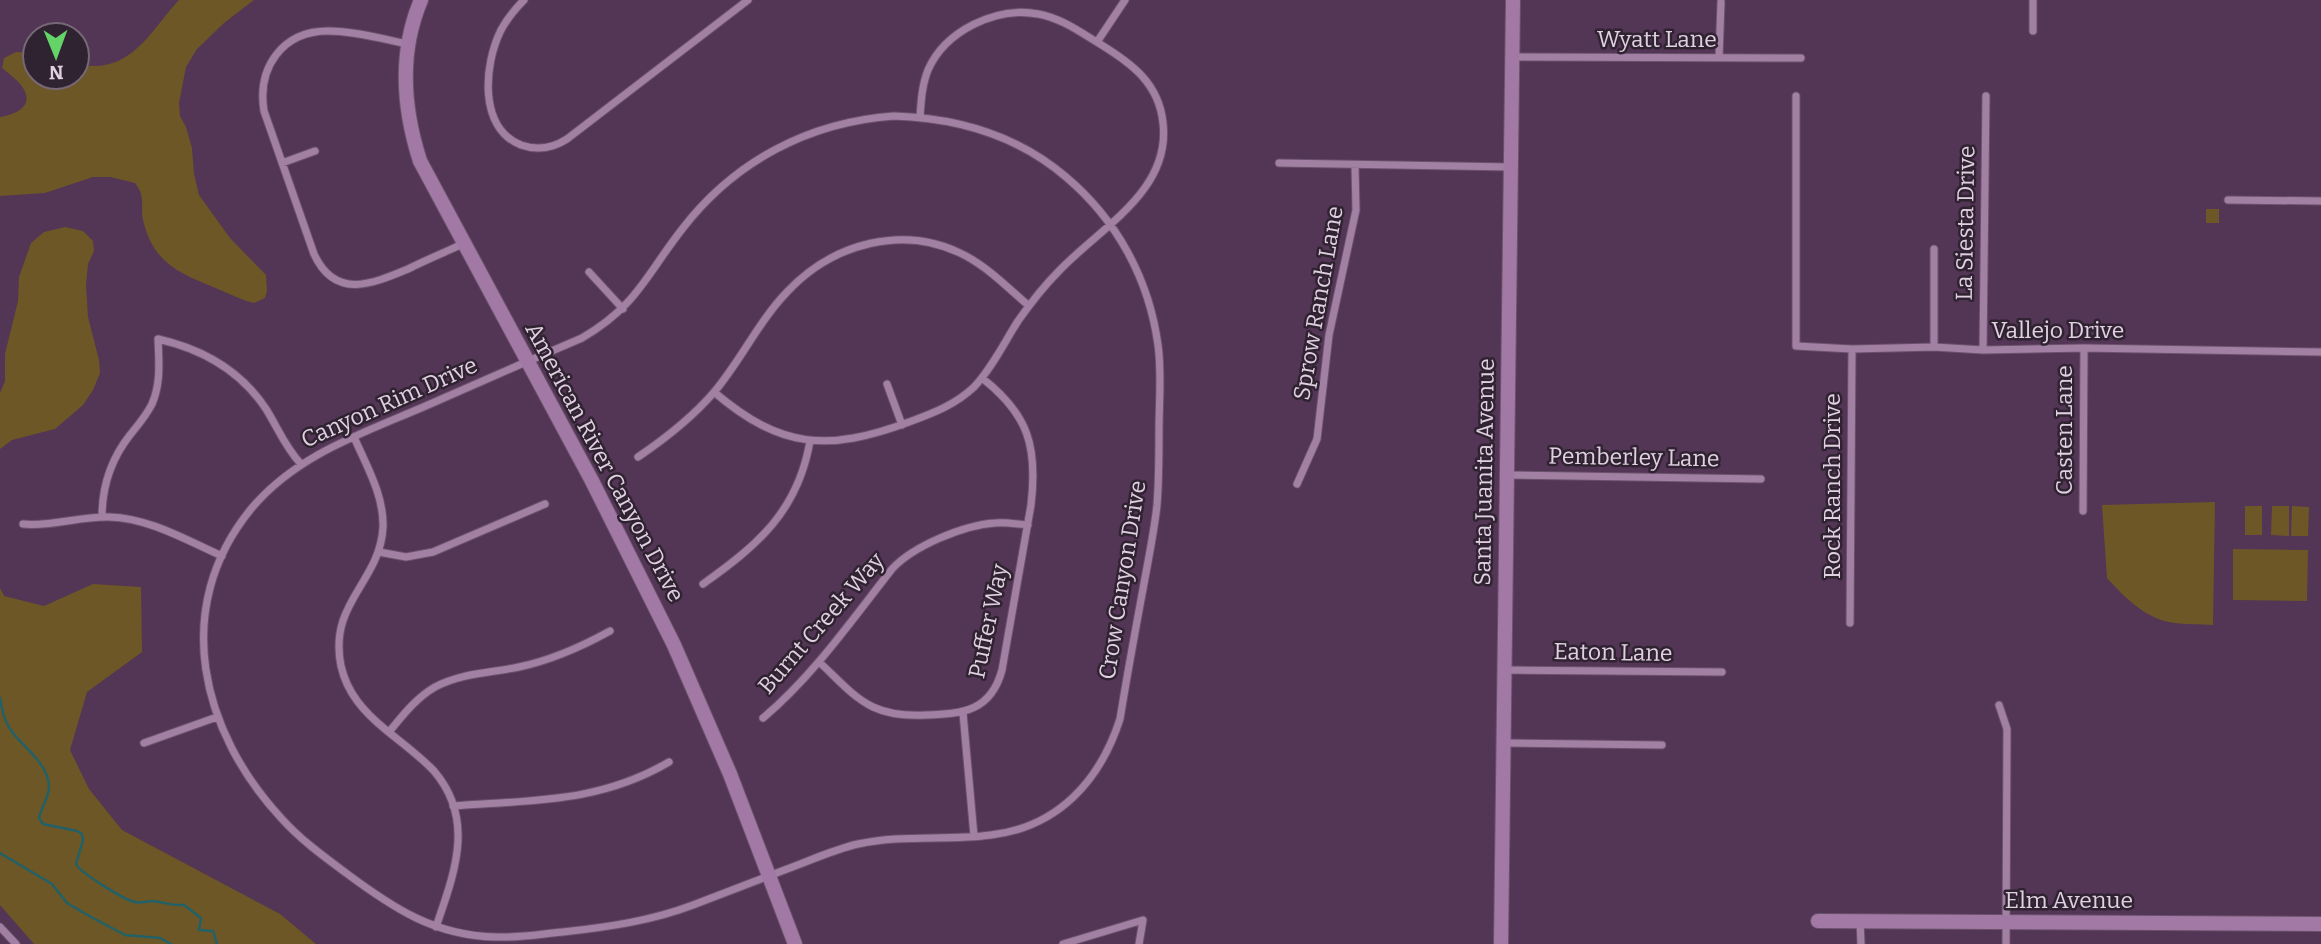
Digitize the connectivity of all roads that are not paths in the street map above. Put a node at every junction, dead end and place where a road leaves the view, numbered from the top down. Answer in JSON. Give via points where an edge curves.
{"nodes":[{"id":1,"x":421,"y":0,"type":"edge"},
{"id":2,"x":524,"y":0,"type":"edge"},
{"id":3,"x":748,"y":0,"type":"edge"},
{"id":4,"x":1125,"y":0,"type":"edge"},
{"id":5,"x":1513,"y":0,"type":"edge"},
{"id":6,"x":2033,"y":0,"type":"edge"},
{"id":7,"x":1721,"y":2,"type":"dead end"},
{"id":8,"x":2033,"y":31,"type":"dead end"},
{"id":9,"x":1097,"y":42,"type":"junction"},
{"id":10,"x":408,"y":44,"type":"junction"},
{"id":11,"x":1514,"y":57,"type":"junction"},
{"id":12,"x":1719,"y":58,"type":"junction"},
{"id":13,"x":1801,"y":58,"type":"dead end"},
{"id":14,"x":1796,"y":96,"type":"dead end"},
{"id":15,"x":1986,"y":96,"type":"dead end"},
{"id":16,"x":920,"y":117,"type":"junction"},
{"id":17,"x":314,"y":151,"type":"dead end"},
{"id":18,"x":282,"y":163,"type":"junction"},
{"id":19,"x":1279,"y":163,"type":"dead end"},
{"id":20,"x":1355,"y":166,"type":"junction"},
{"id":21,"x":1512,"y":167,"type":"junction"},
{"id":22,"x":2228,"y":200,"type":"dead end"},
{"id":23,"x":2321,"y":201,"type":"edge"},
{"id":24,"x":1110,"y":223,"type":"junction"},
{"id":25,"x":463,"y":244,"type":"junction"},
{"id":26,"x":1934,"y":249,"type":"dead end"},
{"id":27,"x":589,"y":272,"type":"dead end"},
{"id":28,"x":1029,"y":306,"type":"junction"},
{"id":29,"x":623,"y":309,"type":"junction"},
{"id":30,"x":1934,"y":347,"type":"junction"},
{"id":31,"x":2084,"y":348,"type":"junction"},
{"id":32,"x":1852,"y":349,"type":"junction"},
{"id":33,"x":1983,"y":350,"type":"junction"},
{"id":34,"x":2321,"y":352,"type":"edge"},
{"id":35,"x":527,"y":362,"type":"junction"},
{"id":36,"x":982,"y":378,"type":"junction"},
{"id":37,"x":887,"y":384,"type":"dead end"},
{"id":38,"x":714,"y":392,"type":"junction"},
{"id":39,"x":902,"y":425,"type":"junction"},
{"id":40,"x":354,"y":437,"type":"junction"},
{"id":41,"x":810,"y":441,"type":"junction"},
{"id":42,"x":638,"y":457,"type":"dead end"},
{"id":43,"x":301,"y":464,"type":"junction"},
{"id":44,"x":1507,"y":475,"type":"junction"},
{"id":45,"x":1761,"y":479,"type":"dead end"},
{"id":46,"x":1297,"y":484,"type":"dead end"},
{"id":47,"x":545,"y":504,"type":"dead end"},
{"id":48,"x":2084,"y":511,"type":"dead end"},
{"id":49,"x":102,"y":517,"type":"junction"},
{"id":50,"x":23,"y":524,"type":"dead end"},
{"id":51,"x":1028,"y":525,"type":"junction"},
{"id":52,"x":379,"y":552,"type":"junction"},
{"id":53,"x":222,"y":556,"type":"junction"},
{"id":54,"x":702,"y":584,"type":"dead end"},
{"id":55,"x":1850,"y":623,"type":"dead end"},
{"id":56,"x":610,"y":631,"type":"dead end"},
{"id":57,"x":819,"y":662,"type":"junction"},
{"id":58,"x":1504,"y":670,"type":"junction"},
{"id":59,"x":1722,"y":672,"type":"dead end"},
{"id":60,"x":2000,"y":705,"type":"dead end"},
{"id":61,"x":963,"y":712,"type":"junction"},
{"id":62,"x":217,"y":717,"type":"junction"},
{"id":63,"x":763,"y":718,"type":"dead end"},
{"id":64,"x":389,"y":733,"type":"junction"},
{"id":65,"x":144,"y":743,"type":"dead end"},
{"id":66,"x":1503,"y":743,"type":"junction"},
{"id":67,"x":1662,"y":745,"type":"dead end"},
{"id":68,"x":669,"y":762,"type":"dead end"},
{"id":69,"x":453,"y":806,"type":"junction"},
{"id":70,"x":974,"y":836,"type":"junction"},
{"id":71,"x":770,"y":876,"type":"junction"},
{"id":72,"x":1818,"y":921,"type":"dead end"},
{"id":73,"x":1860,"y":921,"type":"junction"},
{"id":74,"x":2006,"y":923,"type":"junction"},
{"id":75,"x":2321,"y":924,"type":"edge"},
{"id":76,"x":0,"y":927,"type":"edge"},
{"id":77,"x":436,"y":927,"type":"junction"},
{"id":78,"x":16,"y":944,"type":"edge"},
{"id":79,"x":795,"y":944,"type":"edge"},
{"id":80,"x":1063,"y":944,"type":"edge"},
{"id":81,"x":1139,"y":944,"type":"edge"},
{"id":82,"x":1501,"y":944,"type":"edge"},
{"id":83,"x":1861,"y":944,"type":"edge"},
{"id":84,"x":2006,"y":944,"type":"edge"}],
"edges":[{"from":1,"to":10,"type":"street","name":"American River Canyon Drive"},
{"from":2,"to":3,"type":"street","via":[[496,44],[489,93],[500,130],[518,144],[540,148],[567,139]]},
{"from":4,"to":9,"type":"street"},
{"from":5,"to":11,"type":"street","name":"Santa Juanita Avenue"},
{"from":6,"to":8,"type":"street"},
{"from":7,"to":12,"type":"street"},
{"from":9,"to":16,"type":"street","via":[[1038,13],[992,17],[955,36],[936,56],[922,91]]},
{"from":9,"to":24,"type":"street","via":[[1140,72],[1156,96],[1163,124],[1162,152],[1152,178]]},
{"from":10,"to":18,"type":"street","via":[[331,31],[311,32],[287,44],[273,59],[262,91]]},
{"from":10,"to":25,"type":"street","name":"American River Canyon Drive","via":[[405,95],[413,140]]},
{"from":11,"to":12,"type":"street","name":"Wyatt Lane"},
{"from":11,"to":21,"type":"street","name":"Santa Juanita Avenue"},
{"from":12,"to":13,"type":"street","name":"Wyatt Lane"},
{"from":14,"to":32,"type":"street","name":"Vallejo Drive","via":[[1796,346]]},
{"from":15,"to":33,"type":"street","name":"La Siesta Drive"},
{"from":16,"to":24,"type":"street","name":"Crow Canyon Drive","via":[[966,125],[1025,148],[1076,185]]},
{"from":16,"to":29,"type":"street","name":"Crow Canyon Drive","via":[[876,117],[831,125],[765,154],[702,205]]},
{"from":17,"to":18,"type":"street"},
{"from":18,"to":25,"type":"street","via":[[317,261],[338,281],[375,283]]},
{"from":19,"to":20,"type":"street"},
{"from":20,"to":21,"type":"street"},
{"from":20,"to":46,"type":"street","name":"Sprow Ranch Lane","via":[[1356,209],[1329,335],[1317,439]]},
{"from":21,"to":44,"type":"street","name":"Santa Juanita Avenue"},
{"from":22,"to":23,"type":"street"},
{"from":24,"to":28,"type":"street","via":[[1060,269]]},
{"from":24,"to":70,"type":"street","name":"Crow Canyon Drive","via":[[1147,295],[1160,375],[1157,508],[1120,719],[1102,763],[1065,805],[1023,827]]},
{"from":25,"to":35,"type":"street","name":"American River Canyon Drive"},
{"from":26,"to":30,"type":"street"},
{"from":27,"to":29,"type":"street"},
{"from":28,"to":36,"type":"street"},
{"from":28,"to":38,"type":"street","via":[[986,270],[936,243],[900,239],[864,243],[828,258],[786,292]]},
{"from":29,"to":35,"type":"street","name":"Crow Canyon Drive","via":[[582,338]]},
{"from":30,"to":32,"type":"street","name":"Vallejo Drive"},
{"from":30,"to":33,"type":"street","name":"Vallejo Drive"},
{"from":31,"to":33,"type":"street","name":"Vallejo Drive"},
{"from":31,"to":34,"type":"street","name":"Vallejo Drive"},
{"from":31,"to":48,"type":"street","name":"Casten Lane"},
{"from":32,"to":55,"type":"street","name":"Rock Ranch Drive"},
{"from":35,"to":40,"type":"street","name":"Canyon Rim Drive"},
{"from":35,"to":71,"type":"street","name":"American River Canyon Drive","via":[[674,645]]},
{"from":36,"to":39,"type":"street","via":[[953,404]]},
{"from":36,"to":51,"type":"street","name":"Puffer Way","via":[[1009,401],[1027,434],[1033,477]]},
{"from":37,"to":39,"type":"street"},
{"from":38,"to":41,"type":"street","via":[[762,427]]},
{"from":38,"to":42,"type":"street"},
{"from":39,"to":41,"type":"street","via":[[858,439]]},
{"from":40,"to":43,"type":"street","name":"Canyon Rim Drive"},
{"from":40,"to":52,"type":"street","via":[[380,498]]},
{"from":41,"to":54,"type":"street","via":[[803,472],[785,508],[755,545]]},
{"from":43,"to":49,"type":"street","via":[[264,407],[239,379],[194,350],[158,339],[155,396],[113,462]]},
{"from":43,"to":53,"type":"street","name":"Canyon Rim Drive","via":[[257,502]]},
{"from":44,"to":45,"type":"street","name":"Pemberley Lane"},
{"from":44,"to":58,"type":"street","name":"Santa Juanita Avenue"},
{"from":47,"to":52,"type":"street","via":[[433,552],[406,557]]},
{"from":49,"to":50,"type":"street"},
{"from":49,"to":53,"type":"street","via":[[146,524]]},
{"from":51,"to":57,"type":"street","name":"Burnt Creek Way","via":[[990,523],[913,551],[892,569]]},
{"from":51,"to":61,"type":"street","name":"Puffer Way","via":[[1000,677],[989,697]]},
{"from":52,"to":64,"type":"street","via":[[346,611],[340,652],[345,678],[357,702]]},
{"from":53,"to":62,"type":"street","name":"Canyon Rim Drive","via":[[208,597],[203,641]]},
{"from":56,"to":64,"type":"street","via":[[547,660],[439,685],[409,708]]},
{"from":57,"to":61,"type":"street","via":[[856,696],[880,710],[907,716]]},
{"from":57,"to":63,"type":"street","name":"Burnt Creek Way"},
{"from":58,"to":59,"type":"street","name":"Eaton Lane"},
{"from":58,"to":66,"type":"street","name":"Santa Juanita Avenue"},
{"from":60,"to":74,"type":"street","via":[[2007,729]]},
{"from":61,"to":70,"type":"street"},
{"from":62,"to":65,"type":"street"},
{"from":62,"to":77,"type":"street","name":"Canyon Rim Drive","via":[[251,781],[299,836],[380,899]]},
{"from":64,"to":69,"type":"street","via":[[435,773]]},
{"from":66,"to":67,"type":"street"},
{"from":66,"to":82,"type":"street","name":"Santa Juanita Avenue"},
{"from":68,"to":69,"type":"street","via":[[631,782],[583,796]]},
{"from":69,"to":77,"type":"street","via":[[459,837],[457,860]]},
{"from":70,"to":71,"type":"street","name":"Crow Canyon Drive","via":[[866,843]]},
{"from":71,"to":77,"type":"street","name":"Canyon Rim Drive","via":[[664,915],[617,926],[519,937],[474,936]]},
{"from":71,"to":79,"type":"street","name":"American River Canyon Drive"},
{"from":72,"to":73,"type":"street","name":"Elm Avenue"},
{"from":73,"to":74,"type":"street","name":"Elm Avenue"},
{"from":73,"to":83,"type":"street"},
{"from":74,"to":75,"type":"street","name":"Elm Avenue"},
{"from":74,"to":84,"type":"street"},
{"from":76,"to":78,"type":"street"},
{"from":80,"to":81,"type":"street","via":[[1143,920]]}]}
